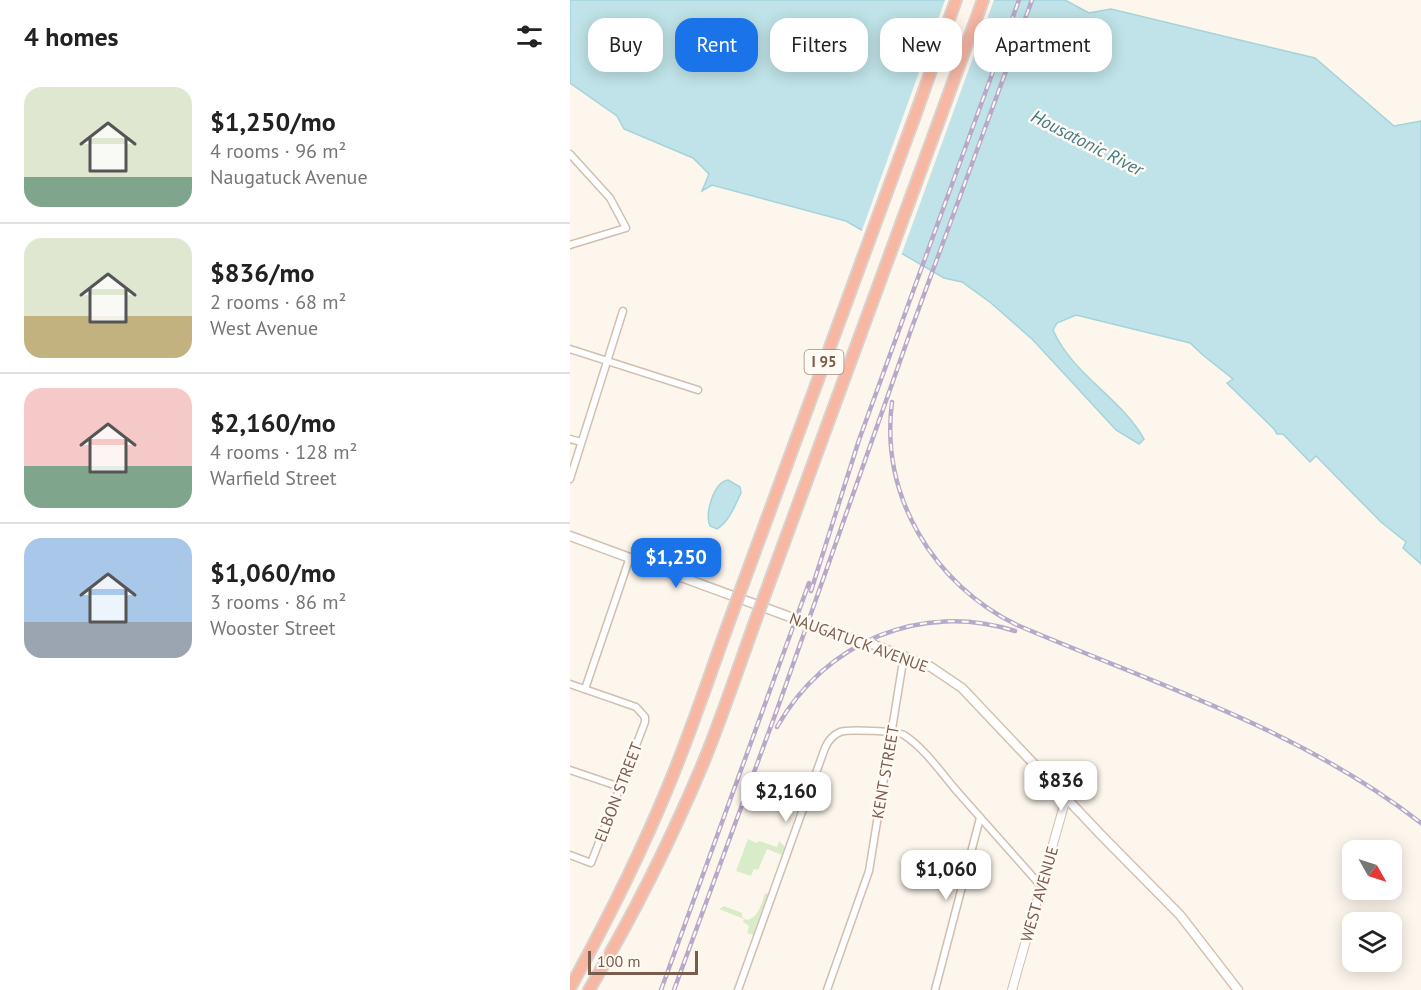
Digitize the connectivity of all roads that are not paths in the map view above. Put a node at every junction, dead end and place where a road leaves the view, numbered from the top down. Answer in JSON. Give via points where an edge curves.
{"nodes":[{"id":1,"x":956,"y":0,"type":"edge"},
{"id":2,"x":983,"y":0,"type":"edge"},
{"id":3,"x":570,"y":154,"type":"edge"},
{"id":4,"x":570,"y":245,"type":"edge"},
{"id":5,"x":623,"y":311,"type":"dead end"},
{"id":6,"x":570,"y":349,"type":"edge"},
{"id":7,"x":606,"y":360,"type":"junction"},
{"id":8,"x":698,"y":390,"type":"dead end"},
{"id":9,"x":570,"y":439,"type":"edge"},
{"id":10,"x":581,"y":442,"type":"junction"},
{"id":11,"x":570,"y":479,"type":"edge"},
{"id":12,"x":570,"y":536,"type":"edge"},
{"id":13,"x":630,"y":557,"type":"junction"},
{"id":14,"x":904,"y":656,"type":"junction"},
{"id":15,"x":570,"y":684,"type":"edge"},
{"id":16,"x":585,"y":689,"type":"junction"},
{"id":17,"x":892,"y":731,"type":"junction"},
{"id":18,"x":570,"y":770,"type":"edge"},
{"id":19,"x":620,"y":787,"type":"junction"},
{"id":20,"x":1066,"y":798,"type":"junction"},
{"id":21,"x":980,"y":818,"type":"junction"},
{"id":22,"x":570,"y":855,"type":"edge"},
{"id":23,"x":1041,"y":886,"type":"junction"},
{"id":24,"x":570,"y":988,"type":"edge"},
{"id":25,"x":590,"y":990,"type":"edge"},
{"id":26,"x":738,"y":990,"type":"edge"},
{"id":27,"x":827,"y":990,"type":"edge"},
{"id":28,"x":934,"y":990,"type":"edge"},
{"id":29,"x":1012,"y":990,"type":"edge"},
{"id":30,"x":1238,"y":990,"type":"edge"}],
"edges":[{"from":1,"to":24,"type":"highway","number":"I 95","bridge":true,"via":[[659,807]]},
{"from":2,"to":25,"type":"highway","number":"I 95","bridge":true,"via":[[713,737],[631,918]]},
{"from":3,"to":4,"type":"street","via":[[610,198],[626,228]]},
{"from":5,"to":7,"type":"street"},
{"from":6,"to":7,"type":"street"},
{"from":7,"to":8,"type":"street"},
{"from":7,"to":10,"type":"street"},
{"from":9,"to":10,"type":"street"},
{"from":10,"to":11,"type":"street"},
{"from":12,"to":13,"type":"main road","name":"NAUGATUCK AVENUE"},
{"from":13,"to":14,"type":"main road","name":"NAUGATUCK AVENUE","bridge":true},
{"from":13,"to":16,"type":"street"},
{"from":14,"to":17,"type":"street","name":"KENT STREET"},
{"from":14,"to":20,"type":"main road","name":"NAUGATUCK AVENUE","via":[[942,672],[962,688]]},
{"from":15,"to":16,"type":"street"},
{"from":16,"to":19,"type":"street","name":"ELBON STREET","via":[[643,713],[645,722]]},
{"from":17,"to":21,"type":"street","via":[[903,734],[932,762]]},
{"from":17,"to":26,"type":"street","via":[[844,730],[828,743]]},
{"from":17,"to":27,"type":"street","name":"KENT STREET","via":[[868,871]]},
{"from":18,"to":19,"type":"street"},
{"from":19,"to":22,"type":"street","name":"ELBON STREET","via":[[591,863]]},
{"from":20,"to":23,"type":"street","name":"WEST AVENUE"},
{"from":20,"to":30,"type":"main road","name":"NAUGATUCK AVENUE","via":[[1180,915]]},
{"from":21,"to":23,"type":"street"},
{"from":21,"to":28,"type":"street"},
{"from":23,"to":29,"type":"street","name":"WEST AVENUE"}]}
